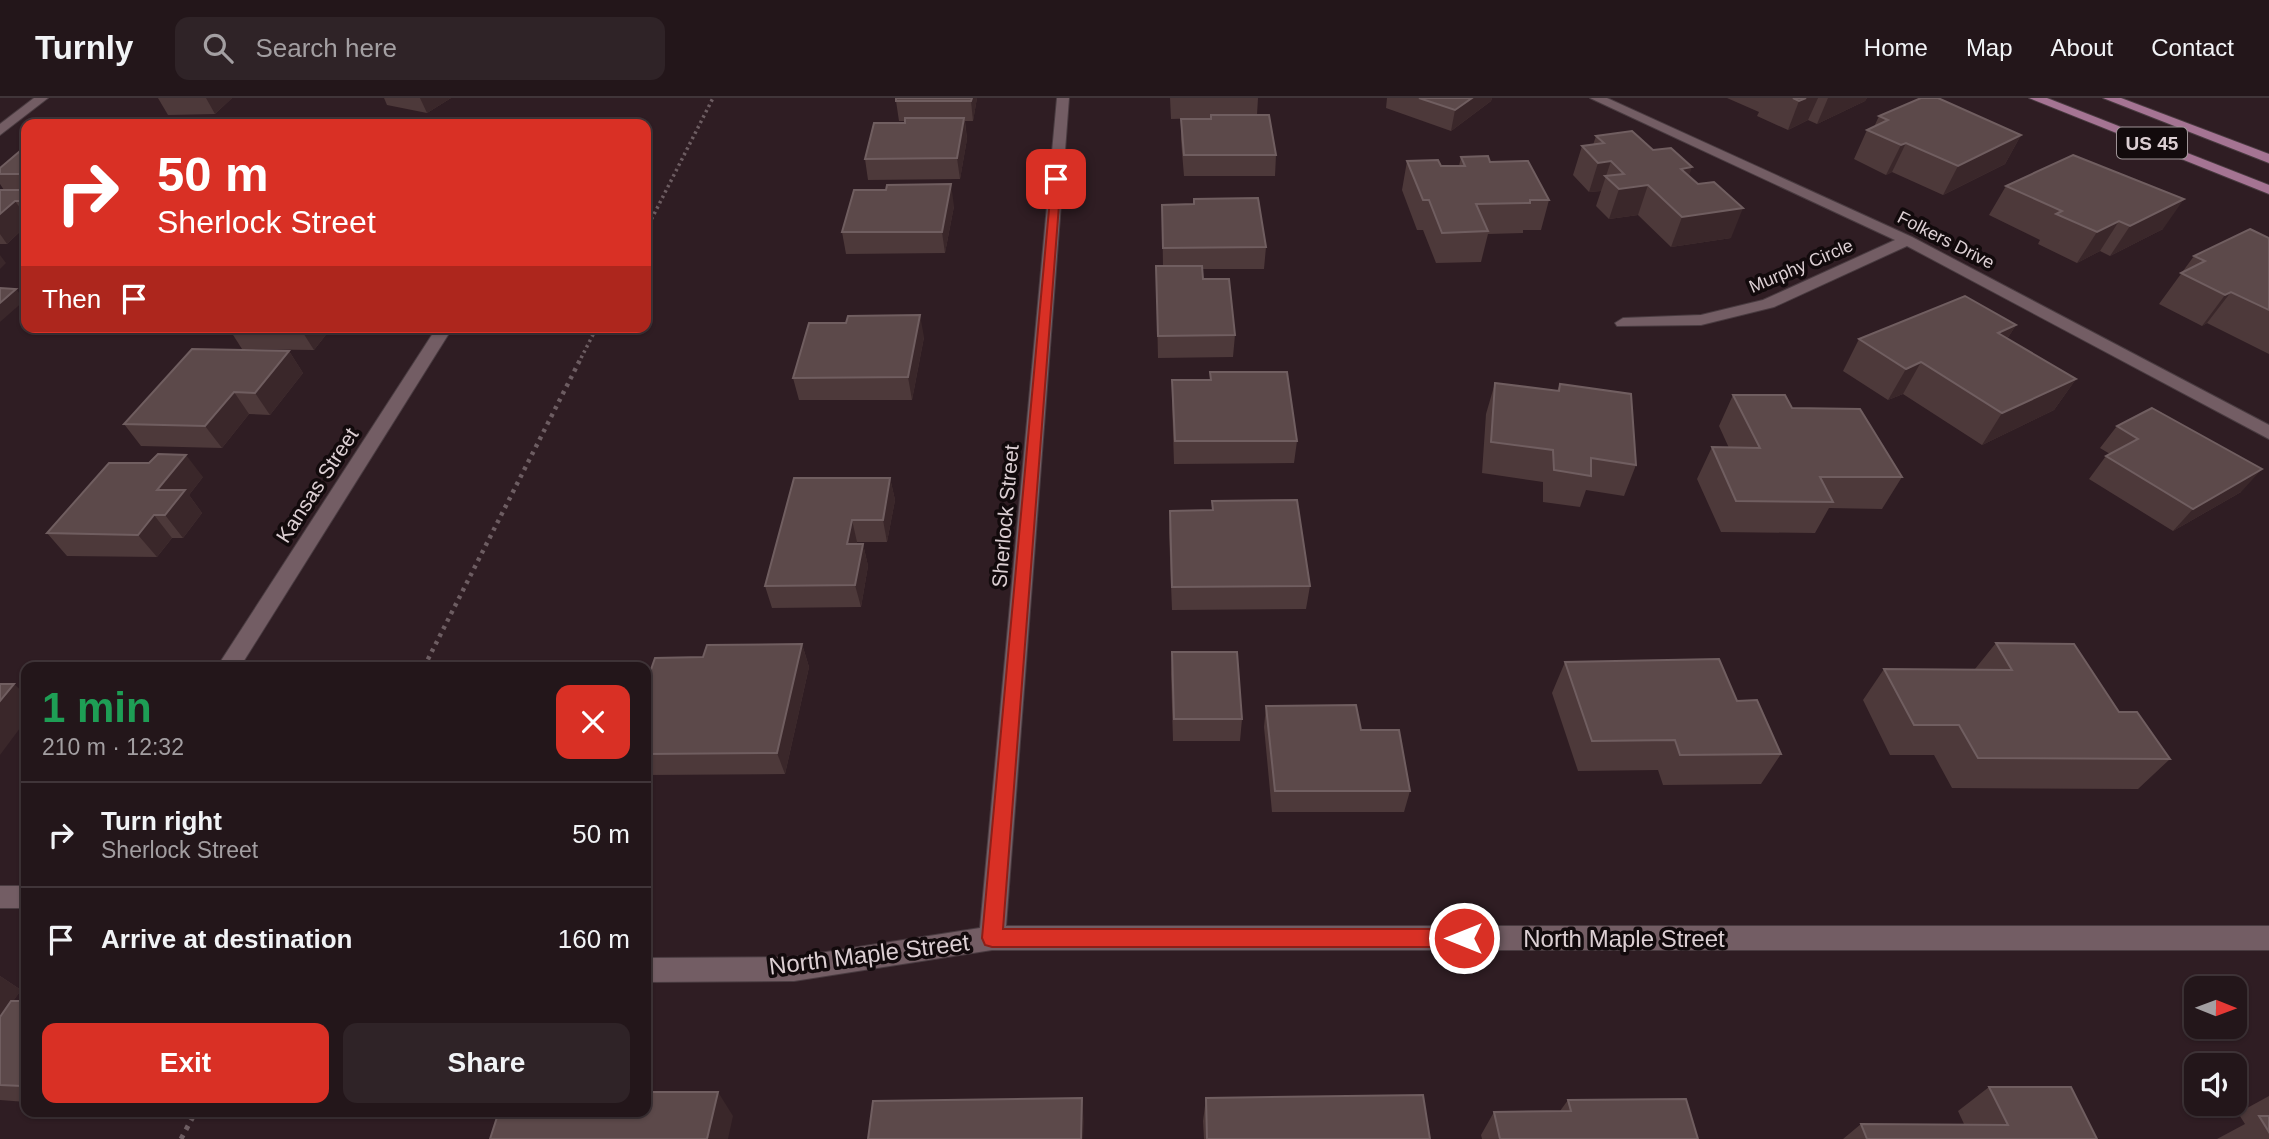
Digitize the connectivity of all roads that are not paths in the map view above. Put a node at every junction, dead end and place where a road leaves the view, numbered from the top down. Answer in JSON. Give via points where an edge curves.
{"nodes":[{"id":1,"x":42,"y":98,"type":"edge"},
{"id":2,"x":1063,"y":98,"type":"edge"},
{"id":3,"x":1596,"y":98,"type":"edge"},
{"id":4,"x":2035,"y":98,"type":"edge"},
{"id":5,"x":2109,"y":98,"type":"edge"},
{"id":6,"x":0,"y":131,"type":"edge"},
{"id":7,"x":2269,"y":159,"type":"edge"},
{"id":8,"x":2269,"y":190,"type":"edge"},
{"id":9,"x":1907,"y":240,"type":"junction"},
{"id":10,"x":1623,"y":323,"type":"dead end"},
{"id":11,"x":440,"y":333,"type":"edge"},
{"id":12,"x":2269,"y":433,"type":"edge"},
{"id":13,"x":231,"y":662,"type":"edge"},
{"id":14,"x":0,"y":897,"type":"edge"},
{"id":15,"x":21,"y":897,"type":"edge"},
{"id":16,"x":992,"y":938,"type":"junction"},
{"id":17,"x":2269,"y":938,"type":"edge"},
{"id":18,"x":651,"y":970,"type":"edge"}],
"edges":[{"from":1,"to":6,"type":"street"},
{"from":2,"to":16,"type":"street","name":"Sherlock Street"},
{"from":3,"to":9,"type":"street","name":"Folkers Drive"},
{"from":4,"to":8,"type":"main road","number":"US 45"},
{"from":5,"to":7,"type":"main road","number":"US 45"},
{"from":9,"to":10,"type":"street","name":"Murphy Circle","via":[[1768,304],[1701,320]]},
{"from":9,"to":12,"type":"street","name":"Folkers Drive"},
{"from":11,"to":13,"type":"street","name":"Kansas Street"},
{"from":14,"to":15,"type":"street"},
{"from":16,"to":17,"type":"street","name":"North Maple Street"},
{"from":16,"to":18,"type":"street","name":"North Maple Street","via":[[794,969]]}]}
